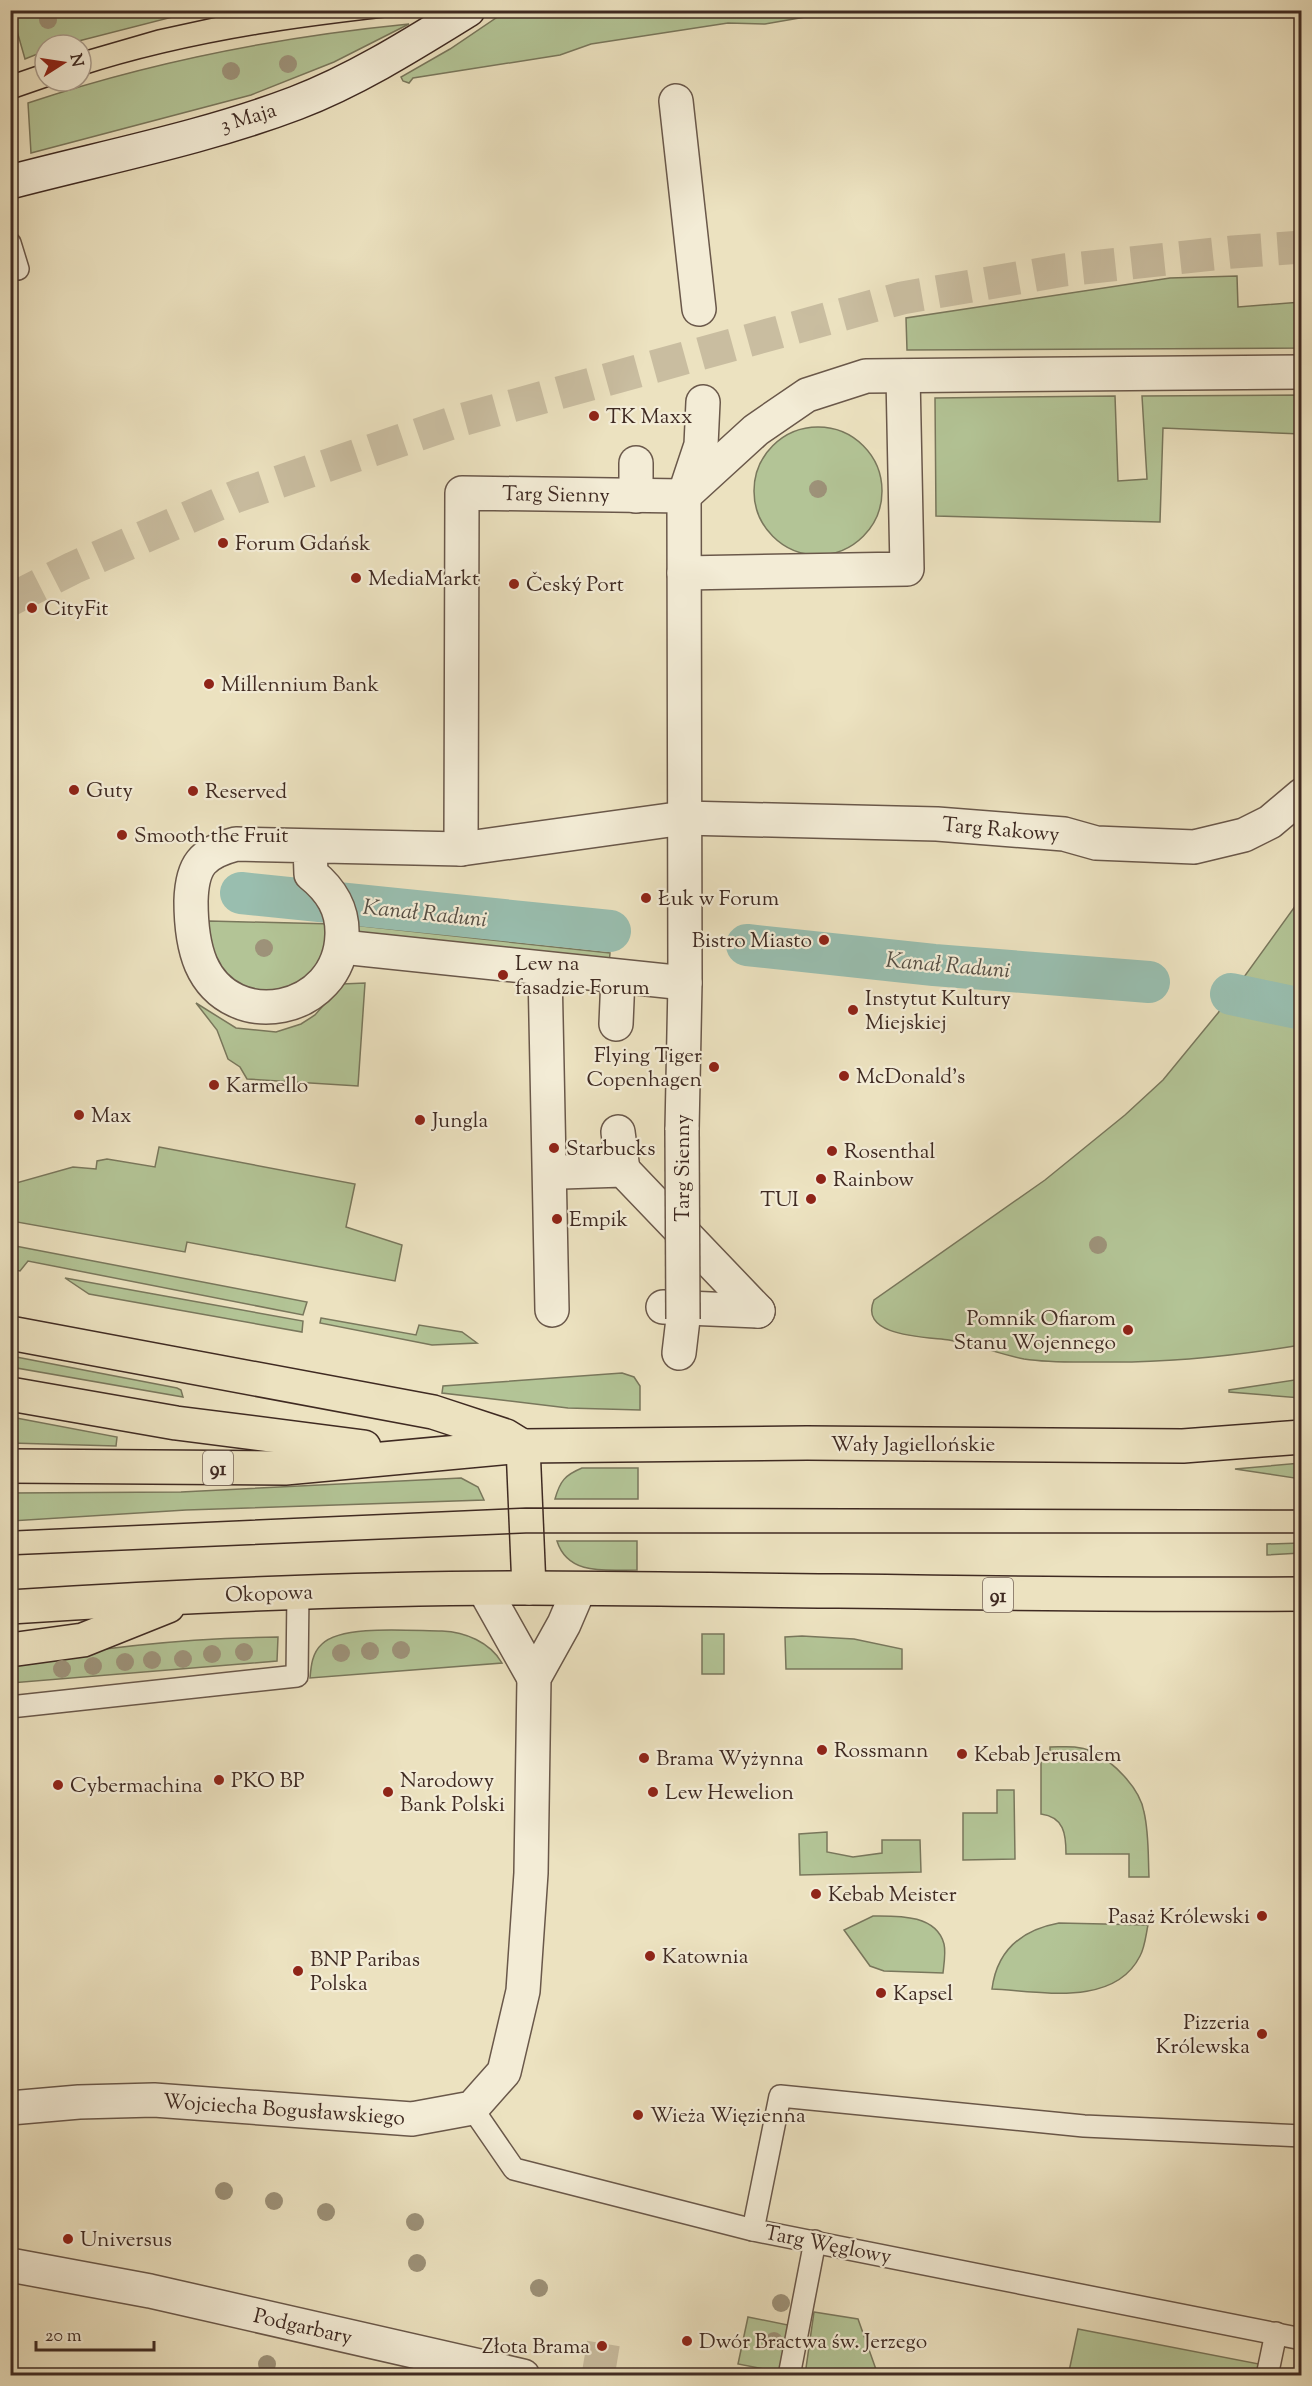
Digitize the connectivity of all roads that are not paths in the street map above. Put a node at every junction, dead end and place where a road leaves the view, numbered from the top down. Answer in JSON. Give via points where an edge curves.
{"nodes":[{"id":1,"x":468,"y":10,"type":"edge"},
{"id":2,"x":676,"y":101,"type":"dead end"},
{"id":3,"x":10,"y":182,"type":"edge"},
{"id":4,"x":10,"y":243,"type":"edge"},
{"id":5,"x":18,"y":269,"type":"dead end"},
{"id":6,"x":699,"y":309,"type":"dead end"},
{"id":7,"x":1302,"y":372,"type":"edge"},
{"id":8,"x":903,"y":376,"type":"junction"},
{"id":9,"x":703,"y":402,"type":"dead end"},
{"id":10,"x":636,"y":463,"type":"dead end"},
{"id":11,"x":636,"y":496,"type":"junction"},
{"id":12,"x":684,"y":496,"type":"junction"},
{"id":13,"x":684,"y":573,"type":"junction"},
{"id":14,"x":1302,"y":795,"type":"edge"},
{"id":15,"x":684,"y":818,"type":"junction"},
{"id":16,"x":461,"y":849,"type":"junction"},
{"id":17,"x":310,"y":860,"type":"junction"},
{"id":18,"x":342,"y":936,"type":"junction"},
{"id":19,"x":545,"y":970,"type":"junction"},
{"id":20,"x":618,"y":977,"type":"junction"},
{"id":21,"x":685,"y":983,"type":"junction"},
{"id":22,"x":616,"y":1024,"type":"dead end"},
{"id":23,"x":618,"y":1132,"type":"dead end"},
{"id":24,"x":623,"y":1170,"type":"junction"},
{"id":25,"x":562,"y":1172,"type":"dead end"},
{"id":26,"x":555,"y":1295,"type":"dead end"},
{"id":27,"x":673,"y":1313,"type":"junction"},
{"id":28,"x":10,"y":1333,"type":"edge"},
{"id":29,"x":679,"y":1353,"type":"dead end"},
{"id":30,"x":10,"y":1394,"type":"edge"},
{"id":31,"x":1302,"y":1437,"type":"edge"},
{"id":32,"x":524,"y":1446,"type":"junction"},
{"id":33,"x":425,"y":1455,"type":"junction"},
{"id":34,"x":10,"y":1466,"type":"edge"},
{"id":35,"x":529,"y":1588,"type":"junction"},
{"id":36,"x":484,"y":1589,"type":"junction"},
{"id":37,"x":579,"y":1589,"type":"junction"},
{"id":38,"x":298,"y":1592,"type":"junction"},
{"id":39,"x":1302,"y":1594,"type":"edge"},
{"id":40,"x":191,"y":1596,"type":"junction"},
{"id":41,"x":10,"y":1607,"type":"edge"},
{"id":42,"x":10,"y":1650,"type":"edge"},
{"id":43,"x":534,"y":1678,"type":"junction"},
{"id":44,"x":10,"y":1707,"type":"edge"},
{"id":45,"x":10,"y":2108,"type":"edge"},
{"id":46,"x":472,"y":2108,"type":"junction"},
{"id":47,"x":1302,"y":2136,"type":"edge"},
{"id":48,"x":753,"y":2230,"type":"junction"},
{"id":49,"x":815,"y":2241,"type":"junction"},
{"id":50,"x":10,"y":2265,"type":"edge"},
{"id":51,"x":1276,"y":2333,"type":"junction"},
{"id":52,"x":1302,"y":2339,"type":"edge"},
{"id":53,"x":523,"y":2376,"type":"edge"},
{"id":54,"x":789,"y":2376,"type":"edge"},
{"id":55,"x":1267,"y":2376,"type":"edge"}],
"edges":[{"from":1,"to":3,"type":"street","name":"3 Maja","via":[[387,59],[296,103]]},
{"from":2,"to":6,"type":"street"},
{"from":4,"to":5,"type":"lane"},
{"from":7,"to":8,"type":"street"},
{"from":8,"to":12,"type":"street","via":[[866,376],[807,395],[756,430]]},
{"from":8,"to":13,"type":"street","via":[[907,568]]},
{"from":9,"to":12,"type":"street","via":[[701,445]]},
{"from":10,"to":11,"type":"street"},
{"from":11,"to":12,"type":"street","name":"Targ Sienny"},
{"from":11,"to":16,"type":"street","name":"Targ Sienny","via":[[462,492]]},
{"from":12,"to":13,"type":"street","name":"Targ Sienny"},
{"from":13,"to":15,"type":"street","name":"Targ Sienny"},
{"from":14,"to":15,"type":"street","name":"Targ Rakowy","via":[[1270,822],[1244,835],[1194,847],[1096,843],[1064,834],[937,824]]},
{"from":15,"to":16,"type":"street"},
{"from":15,"to":21,"type":"street","name":"Targ Sienny"},
{"from":16,"to":17,"type":"street"},
{"from":17,"to":18,"type":"street","via":[[337,903]]},
{"from":17,"to":18,"type":"street","via":[[236,844],[214,850],[197,867],[191,889],[191,919],[201,964],[214,984],[233,999],[255,1006],[278,1007],[300,1001],[320,988],[335,969]]},
{"from":18,"to":19,"type":"street"},
{"from":19,"to":20,"type":"street"},
{"from":19,"to":26,"type":"street"},
{"from":20,"to":21,"type":"street"},
{"from":20,"to":22,"type":"street"},
{"from":21,"to":27,"type":"street","name":"Targ Sienny","bridge":true},
{"from":23,"to":24,"type":"street"},
{"from":24,"to":25,"type":"street"},
{"from":24,"to":27,"type":"street","via":[[758,1311]]},
{"from":27,"to":29,"type":"street","name":"Targ Sienny"},
{"from":28,"to":32,"type":"main road","via":[[433,1412],[506,1436]]},
{"from":30,"to":33,"type":"main road","via":[[176,1423]]},
{"from":31,"to":32,"type":"main road","name":"Wały Jagiellońskie","number":"91","via":[[1183,1446]]},
{"from":32,"to":33,"type":"main road","number":"91"},
{"from":32,"to":35,"type":"main road"},
{"from":33,"to":34,"type":"main road","number":"91","via":[[285,1468]]},
{"from":35,"to":36,"type":"main road","name":"Okopowa","number":"91"},
{"from":35,"to":37,"type":"main road","number":"91"},
{"from":36,"to":38,"type":"main road","name":"Okopowa","number":"91"},
{"from":36,"to":43,"type":"street"},
{"from":37,"to":39,"type":"main road","number":"91"},
{"from":37,"to":43,"type":"street"},
{"from":38,"to":40,"type":"main road","name":"Okopowa","number":"91"},
{"from":38,"to":44,"type":"lane","via":[[297,1676]]},
{"from":40,"to":41,"type":"main road","name":"Okopowa","number":"91"},
{"from":40,"to":42,"type":"main road","via":[[83,1641]]},
{"from":43,"to":46,"type":"street","via":[[531,1873],[523,1991],[504,2072]]},
{"from":45,"to":46,"type":"street","name":"Wojciecha Bogusławskiego","via":[[154,2100],[412,2119]]},
{"from":46,"to":48,"type":"lane","via":[[514,2169]]},
{"from":47,"to":48,"type":"lane","name":"Targ Węglowy","via":[[1084,2126],[780,2096]]},
{"from":48,"to":49,"type":"lane","name":"Targ Węglowy"},
{"from":49,"to":51,"type":"lane","name":"Targ Węglowy"},
{"from":49,"to":54,"type":"lane"},
{"from":50,"to":53,"type":"street","name":"Podgarbary","via":[[150,2291]]},
{"from":51,"to":52,"type":"lane","name":"Targ Węglowy"},
{"from":51,"to":55,"type":"lane"}]}
